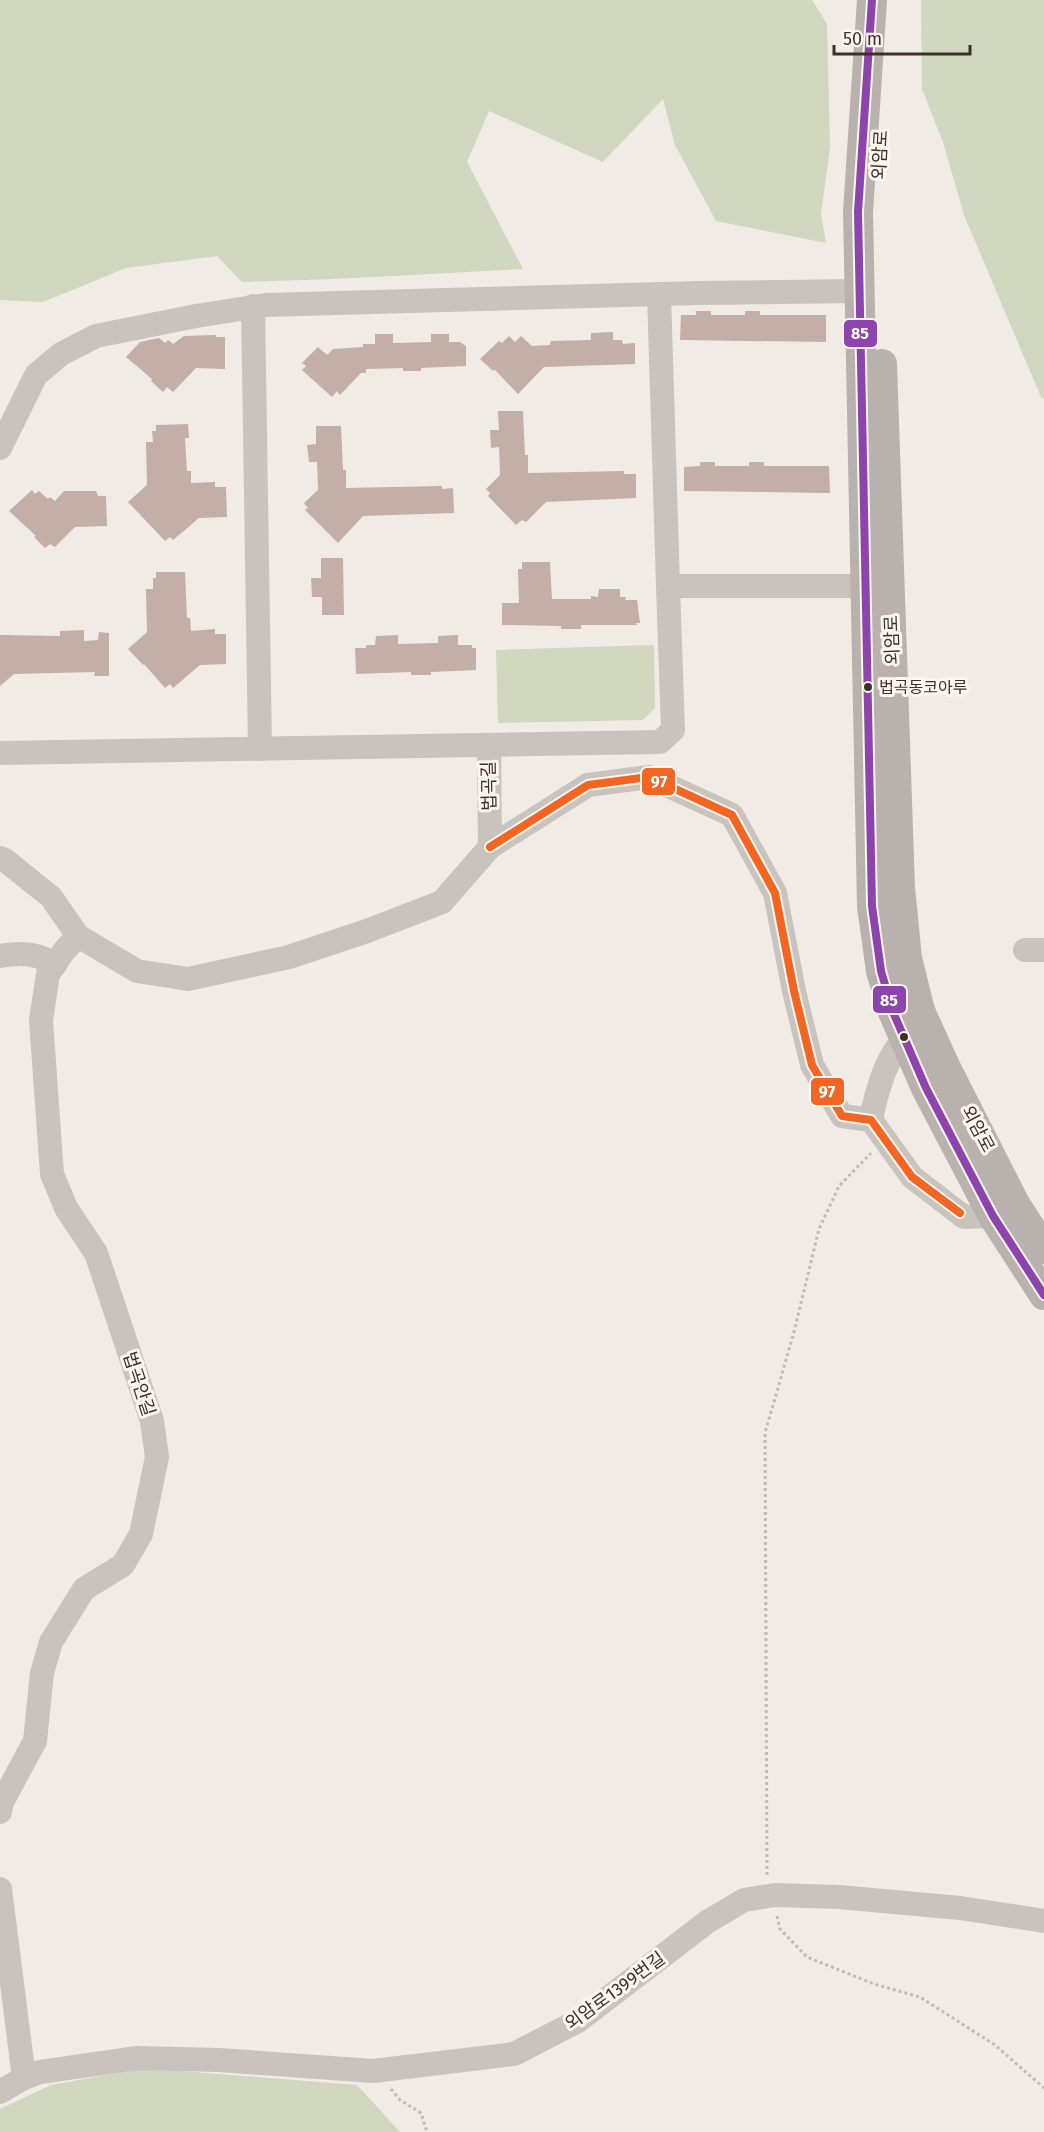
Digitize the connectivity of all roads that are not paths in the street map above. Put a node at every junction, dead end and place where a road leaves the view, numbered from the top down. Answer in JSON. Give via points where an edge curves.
{"nodes":[{"id":1,"x":872,"y":0,"type":"edge"},
{"id":2,"x":893,"y":0,"type":"edge"},
{"id":3,"x":860,"y":291,"type":"junction"},
{"id":4,"x":659,"y":294,"type":"junction"},
{"id":5,"x":253,"y":306,"type":"junction"},
{"id":6,"x":0,"y":448,"type":"edge"},
{"id":7,"x":668,"y":586,"type":"junction"},
{"id":8,"x":878,"y":586,"type":"junction"},
{"id":9,"x":489,"y":745,"type":"junction"},
{"id":10,"x":260,"y":749,"type":"junction"},
{"id":11,"x":0,"y":753,"type":"edge"},
{"id":12,"x":490,"y":847,"type":"junction"},
{"id":13,"x":0,"y":858,"type":"edge"},
{"id":14,"x":78,"y":936,"type":"junction"},
{"id":15,"x":0,"y":956,"type":"edge"},
{"id":16,"x":55,"y":965,"type":"junction"},
{"id":17,"x":916,"y":1034,"type":"junction"},
{"id":18,"x":878,"y":1130,"type":"junction"},
{"id":19,"x":1004,"y":1210,"type":"junction"},
{"id":20,"x":1044,"y":1249,"type":"edge"},
{"id":21,"x":1044,"y":1295,"type":"edge"},
{"id":22,"x":0,"y":1812,"type":"edge"},
{"id":23,"x":0,"y":1890,"type":"edge"},
{"id":24,"x":1044,"y":1921,"type":"edge"},
{"id":25,"x":24,"y":2078,"type":"junction"},
{"id":26,"x":0,"y":2092,"type":"edge"}],
"edges":[{"from":1,"to":3,"type":"main road","name":"외암로","via":[[858,212]]},
{"from":2,"to":8,"type":"main road","name":"외암로","via":[[878,198]]},
{"from":3,"to":4,"type":"street"},
{"from":3,"to":8,"type":"main road","name":"외암로"},
{"from":4,"to":5,"type":"street"},
{"from":4,"to":7,"type":"street","name":"법곡길"},
{"from":5,"to":6,"type":"street","via":[[96,336],[61,354],[36,375]]},
{"from":5,"to":10,"type":"street"},
{"from":7,"to":8,"type":"street"},
{"from":7,"to":9,"type":"street","name":"법곡길","via":[[673,730],[660,742]]},
{"from":8,"to":17,"type":"main road","name":"외암로","via":[[900,888],[907,958],[920,1011]]},
{"from":9,"to":10,"type":"street"},
{"from":9,"to":12,"type":"street","name":"법곡길"},
{"from":10,"to":11,"type":"street"},
{"from":12,"to":14,"type":"street","via":[[442,902],[289,957],[188,979],[137,971]]},
{"from":12,"to":18,"type":"street","via":[[588,786],[639,778],[650,777],[732,815],[775,893],[812,1065],[842,1116]]},
{"from":13,"to":14,"type":"street","via":[[51,897]]},
{"from":14,"to":16,"type":"street","name":"법곡안길"},
{"from":15,"to":16,"type":"street","via":[[16,952],[45,957]]},
{"from":16,"to":22,"type":"street","name":"법곡안길","via":[[48,974],[41,1020],[52,1173],[66,1208],[96,1253],[152,1421],[157,1457],[141,1534],[123,1565],[84,1589],[51,1642],[42,1673],[35,1741]]},
{"from":17,"to":18,"type":"street","via":[[895,1051],[877,1090]]},
{"from":17,"to":19,"type":"main road","name":"외암로","via":[[945,1066]]},
{"from":18,"to":19,"type":"street","via":[[912,1177],[964,1216]]},
{"from":19,"to":20,"type":"main road","name":"외암로"},
{"from":19,"to":21,"type":"main road","name":"외암로"},
{"from":23,"to":25,"type":"street"},
{"from":24,"to":25,"type":"street","name":"외암로1399번길","via":[[960,1908],[839,1897],[772,1896],[744,1900],[707,1922],[578,2021],[514,2054],[374,2071],[137,2058],[40,2072]]},
{"from":25,"to":26,"type":"street","name":"외암로1399번길"}]}
